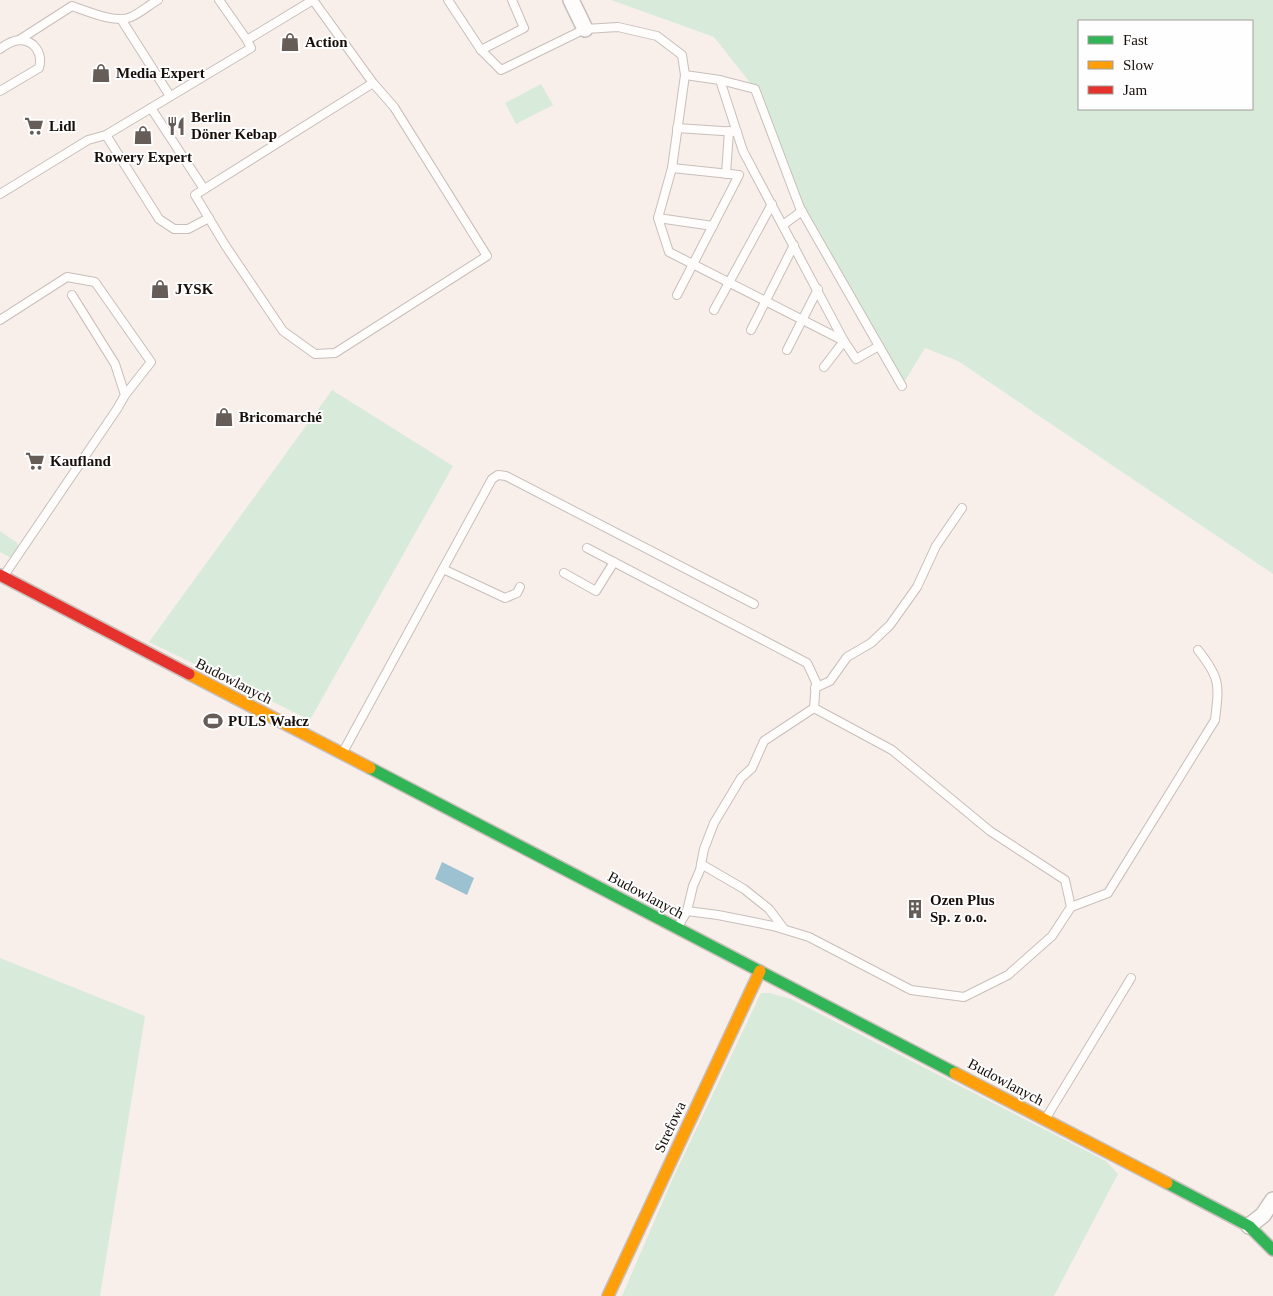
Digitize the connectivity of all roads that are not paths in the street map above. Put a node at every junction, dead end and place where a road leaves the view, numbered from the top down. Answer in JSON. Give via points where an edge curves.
{"nodes":[{"id":1,"x":158,"y":0,"type":"edge"},
{"id":2,"x":219,"y":0,"type":"edge"},
{"id":3,"x":313,"y":0,"type":"edge"},
{"id":4,"x":448,"y":0,"type":"edge"},
{"id":5,"x":512,"y":0,"type":"edge"},
{"id":6,"x":571,"y":0,"type":"edge"},
{"id":7,"x":70,"y":3,"type":"edge"},
{"id":8,"x":121,"y":19,"type":"junction"},
{"id":9,"x":585,"y":29,"type":"junction"},
{"id":10,"x":19,"y":40,"type":"junction"},
{"id":11,"x":246,"y":40,"type":"junction"},
{"id":12,"x":0,"y":49,"type":"edge"},
{"id":13,"x":481,"y":50,"type":"junction"},
{"id":14,"x":684,"y":75,"type":"junction"},
{"id":15,"x":720,"y":80,"type":"junction"},
{"id":16,"x":373,"y":83,"type":"junction"},
{"id":17,"x":0,"y":91,"type":"edge"},
{"id":18,"x":170,"y":96,"type":"junction"},
{"id":19,"x":151,"y":108,"type":"junction"},
{"id":20,"x":677,"y":128,"type":"junction"},
{"id":21,"x":733,"y":132,"type":"junction"},
{"id":22,"x":106,"y":135,"type":"junction"},
{"id":23,"x":751,"y":164,"type":"junction"},
{"id":24,"x":672,"y":168,"type":"junction"},
{"id":25,"x":726,"y":174,"type":"junction"},
{"id":26,"x":740,"y":175,"type":"junction"},
{"id":27,"x":204,"y":190,"type":"junction"},
{"id":28,"x":0,"y":194,"type":"edge"},
{"id":29,"x":772,"y":204,"type":"junction"},
{"id":30,"x":802,"y":211,"type":"junction"},
{"id":31,"x":209,"y":218,"type":"junction"},
{"id":32,"x":658,"y":218,"type":"junction"},
{"id":33,"x":784,"y":225,"type":"junction"},
{"id":34,"x":713,"y":226,"type":"junction"},
{"id":35,"x":794,"y":245,"type":"junction"},
{"id":36,"x":693,"y":264,"type":"junction"},
{"id":37,"x":729,"y":282,"type":"junction"},
{"id":38,"x":818,"y":289,"type":"junction"},
{"id":39,"x":72,"y":295,"type":"dead end"},
{"id":40,"x":677,"y":295,"type":"dead end"},
{"id":41,"x":766,"y":301,"type":"junction"},
{"id":42,"x":714,"y":310,"type":"dead end"},
{"id":43,"x":802,"y":319,"type":"junction"},
{"id":44,"x":0,"y":320,"type":"edge"},
{"id":45,"x":751,"y":330,"type":"dead end"},
{"id":46,"x":844,"y":340,"type":"junction"},
{"id":47,"x":878,"y":346,"type":"junction"},
{"id":48,"x":787,"y":350,"type":"dead end"},
{"id":49,"x":824,"y":367,"type":"dead end"},
{"id":50,"x":902,"y":386,"type":"dead end"},
{"id":51,"x":125,"y":394,"type":"junction"},
{"id":52,"x":962,"y":508,"type":"dead end"},
{"id":53,"x":587,"y":548,"type":"dead end"},
{"id":54,"x":614,"y":562,"type":"junction"},
{"id":55,"x":443,"y":569,"type":"junction"},
{"id":56,"x":564,"y":573,"type":"dead end"},
{"id":57,"x":1,"y":576,"type":"edge"},
{"id":58,"x":520,"y":587,"type":"dead end"},
{"id":59,"x":754,"y":604,"type":"dead end"},
{"id":60,"x":1198,"y":650,"type":"dead end"},
{"id":61,"x":815,"y":688,"type":"junction"},
{"id":62,"x":814,"y":708,"type":"junction"},
{"id":63,"x":342,"y":753,"type":"junction"},
{"id":64,"x":701,"y":864,"type":"junction"},
{"id":65,"x":1071,"y":907,"type":"junction"},
{"id":66,"x":687,"y":911,"type":"junction"},
{"id":67,"x":677,"y":928,"type":"junction"},
{"id":68,"x":784,"y":929,"type":"junction"},
{"id":69,"x":760,"y":971,"type":"junction"},
{"id":70,"x":1131,"y":978,"type":"dead end"},
{"id":71,"x":1045,"y":1120,"type":"junction"},
{"id":72,"x":1273,"y":1200,"type":"edge"},
{"id":73,"x":1249,"y":1226,"type":"junction"},
{"id":74,"x":1273,"y":1250,"type":"edge"},
{"id":75,"x":608,"y":1296,"type":"edge"}],
"edges":[{"from":1,"to":8,"type":"lane"},
{"from":2,"to":11,"type":"lane"},
{"from":3,"to":11,"type":"lane"},
{"from":3,"to":16,"type":"lane"},
{"from":4,"to":13,"type":"lane"},
{"from":5,"to":13,"type":"lane","via":[[524,28]]},
{"from":6,"to":9,"type":"street"},
{"from":7,"to":8,"type":"lane"},
{"from":7,"to":10,"type":"lane"},
{"from":8,"to":18,"type":"lane"},
{"from":9,"to":13,"type":"lane","via":[[501,70]]},
{"from":9,"to":14,"type":"lane","via":[[618,27],[656,36],[682,55]]},
{"from":10,"to":12,"type":"lane"},
{"from":10,"to":17,"type":"lane","via":[[32,44],[39,51],[39,68]]},
{"from":11,"to":18,"type":"lane","via":[[251,48]]},
{"from":14,"to":15,"type":"lane"},
{"from":14,"to":20,"type":"lane"},
{"from":15,"to":21,"type":"lane"},
{"from":15,"to":30,"type":"lane","via":[[755,90]]},
{"from":16,"to":27,"type":"lane"},
{"from":16,"to":31,"type":"lane","via":[[394,107],[488,256],[335,353],[315,354],[283,331]]},
{"from":18,"to":19,"type":"lane"},
{"from":19,"to":22,"type":"lane"},
{"from":19,"to":27,"type":"lane"},
{"from":20,"to":21,"type":"lane"},
{"from":20,"to":24,"type":"lane"},
{"from":21,"to":23,"type":"lane"},
{"from":21,"to":25,"type":"lane"},
{"from":22,"to":28,"type":"lane","via":[[88,140]]},
{"from":22,"to":31,"type":"lane","via":[[159,219],[174,229],[188,229]]},
{"from":23,"to":26,"type":"lane"},
{"from":23,"to":29,"type":"lane"},
{"from":24,"to":25,"type":"lane"},
{"from":24,"to":32,"type":"lane"},
{"from":25,"to":26,"type":"lane"},
{"from":26,"to":34,"type":"lane"},
{"from":27,"to":31,"type":"lane","via":[[195,195]]},
{"from":29,"to":33,"type":"lane"},
{"from":29,"to":37,"type":"lane"},
{"from":30,"to":33,"type":"lane"},
{"from":30,"to":47,"type":"lane"},
{"from":32,"to":34,"type":"lane"},
{"from":32,"to":36,"type":"lane","via":[[669,252]]},
{"from":33,"to":35,"type":"lane"},
{"from":34,"to":36,"type":"lane"},
{"from":35,"to":38,"type":"lane"},
{"from":35,"to":41,"type":"lane"},
{"from":36,"to":37,"type":"lane"},
{"from":36,"to":40,"type":"lane"},
{"from":37,"to":41,"type":"lane"},
{"from":37,"to":42,"type":"lane"},
{"from":38,"to":43,"type":"lane"},
{"from":38,"to":46,"type":"lane"},
{"from":39,"to":51,"type":"lane","via":[[115,364]]},
{"from":41,"to":43,"type":"lane"},
{"from":41,"to":45,"type":"lane"},
{"from":43,"to":46,"type":"lane"},
{"from":43,"to":48,"type":"lane"},
{"from":44,"to":51,"type":"lane","via":[[67,277],[95,282],[151,362]]},
{"from":46,"to":47,"type":"lane","via":[[856,359]]},
{"from":46,"to":49,"type":"lane"},
{"from":47,"to":50,"type":"lane"},
{"from":51,"to":57,"type":"lane","via":[[118,409]]},
{"from":52,"to":61,"type":"lane","via":[[936,546],[916,588],[890,625],[871,643],[847,657],[830,681]]},
{"from":53,"to":54,"type":"lane"},
{"from":54,"to":56,"type":"lane","via":[[596,591]]},
{"from":54,"to":61,"type":"lane","via":[[807,663],[816,682]]},
{"from":55,"to":58,"type":"lane","via":[[505,598],[517,593]]},
{"from":55,"to":59,"type":"lane","via":[[492,479],[498,475],[506,476]]},
{"from":55,"to":63,"type":"lane"},
{"from":57,"to":63,"type":"street","name":"Budowlanych"},
{"from":60,"to":65,"type":"lane","via":[[1212,668],[1219,687],[1215,720],[1108,893]]},
{"from":61,"to":62,"type":"lane"},
{"from":62,"to":64,"type":"lane","via":[[764,741],[752,768],[741,778],[714,824]]},
{"from":62,"to":65,"type":"lane","via":[[892,750],[990,832],[1065,880]]},
{"from":63,"to":67,"type":"street","name":"Budowlanych"},
{"from":64,"to":66,"type":"lane"},
{"from":64,"to":68,"type":"lane","via":[[744,889],[769,909]]},
{"from":65,"to":68,"type":"lane","via":[[1052,936],[1008,975],[964,997],[911,990],[809,937]]},
{"from":66,"to":67,"type":"lane"},
{"from":66,"to":68,"type":"lane"},
{"from":67,"to":69,"type":"street","name":"Budowlanych"},
{"from":69,"to":71,"type":"street","name":"Budowlanych"},
{"from":69,"to":75,"type":"street","name":"Strefowa"},
{"from":70,"to":71,"type":"lane"},
{"from":71,"to":73,"type":"street","name":"Budowlanych"},
{"from":72,"to":73,"type":"street","via":[[1263,1215]]},
{"from":73,"to":74,"type":"street","name":"Budowlanych"}]}
